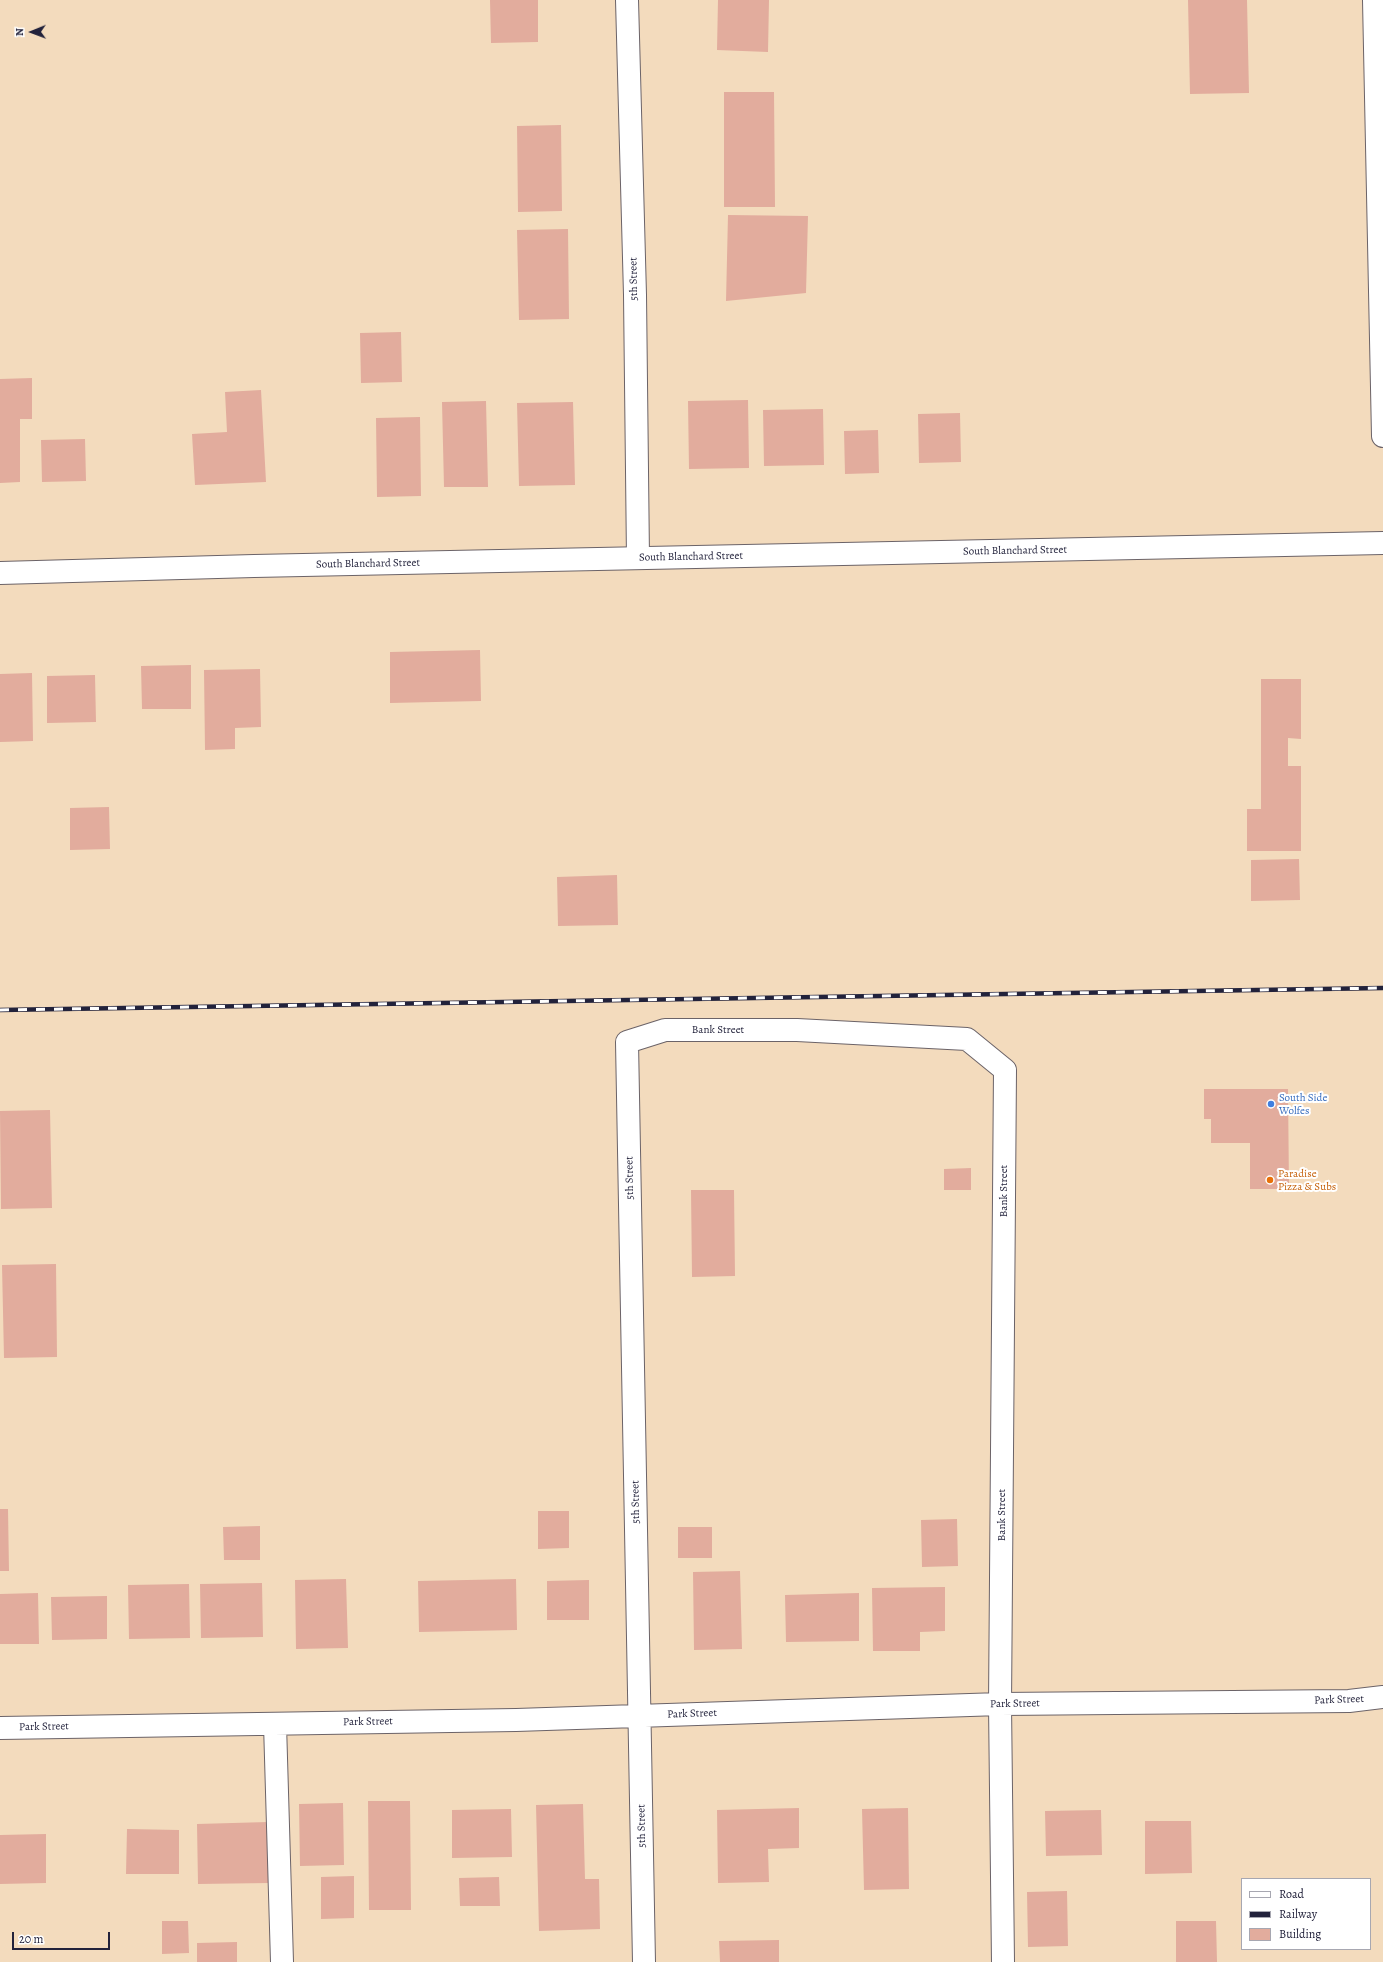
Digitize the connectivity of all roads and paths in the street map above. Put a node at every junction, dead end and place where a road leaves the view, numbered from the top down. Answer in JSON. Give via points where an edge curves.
{"nodes":[{"id":1,"x":627,"y":0,"type":"edge"},
{"id":2,"x":1374,"y":0,"type":"edge"},
{"id":3,"x":1382,"y":397,"type":"edge"},
{"id":4,"x":1383,"y":436,"type":"edge"},
{"id":5,"x":1383,"y":543,"type":"edge"},
{"id":6,"x":638,"y":558,"type":"junction"},
{"id":7,"x":0,"y":573,"type":"edge"},
{"id":8,"x":627,"y":1042,"type":"joint"},
{"id":9,"x":1383,"y":1698,"type":"edge"},
{"id":10,"x":1000,"y":1704,"type":"junction"},
{"id":11,"x":640,"y":1716,"type":"junction"},
{"id":12,"x":275,"y":1724,"type":"junction"},
{"id":13,"x":0,"y":1728,"type":"edge"},
{"id":14,"x":282,"y":1962,"type":"edge"},
{"id":15,"x":644,"y":1962,"type":"edge"},
{"id":16,"x":1003,"y":1962,"type":"edge"}],
"edges":[{"from":1,"to":6,"type":"street","name":"5th Street","via":[[635,295]]},
{"from":2,"to":3,"type":"street"},
{"from":3,"to":4,"type":"street"},
{"from":5,"to":6,"type":"street","name":"South Blanchard Street"},
{"from":6,"to":7,"type":"street","name":"South Blanchard Street"},
{"from":8,"to":10,"type":"street","name":"Bank Street","via":[[666,1030],[797,1030],[966,1039],[1005,1070]]},
{"from":8,"to":11,"type":"street","name":"5th Street"},
{"from":9,"to":10,"type":"street","name":"Park Street","via":[[1349,1701]]},
{"from":10,"to":11,"type":"street","name":"Park Street"},
{"from":10,"to":16,"type":"street"},
{"from":11,"to":12,"type":"street","name":"Park Street"},
{"from":11,"to":15,"type":"street","name":"5th Street"},
{"from":12,"to":13,"type":"street","name":"Park Street"},
{"from":12,"to":14,"type":"street"}]}
